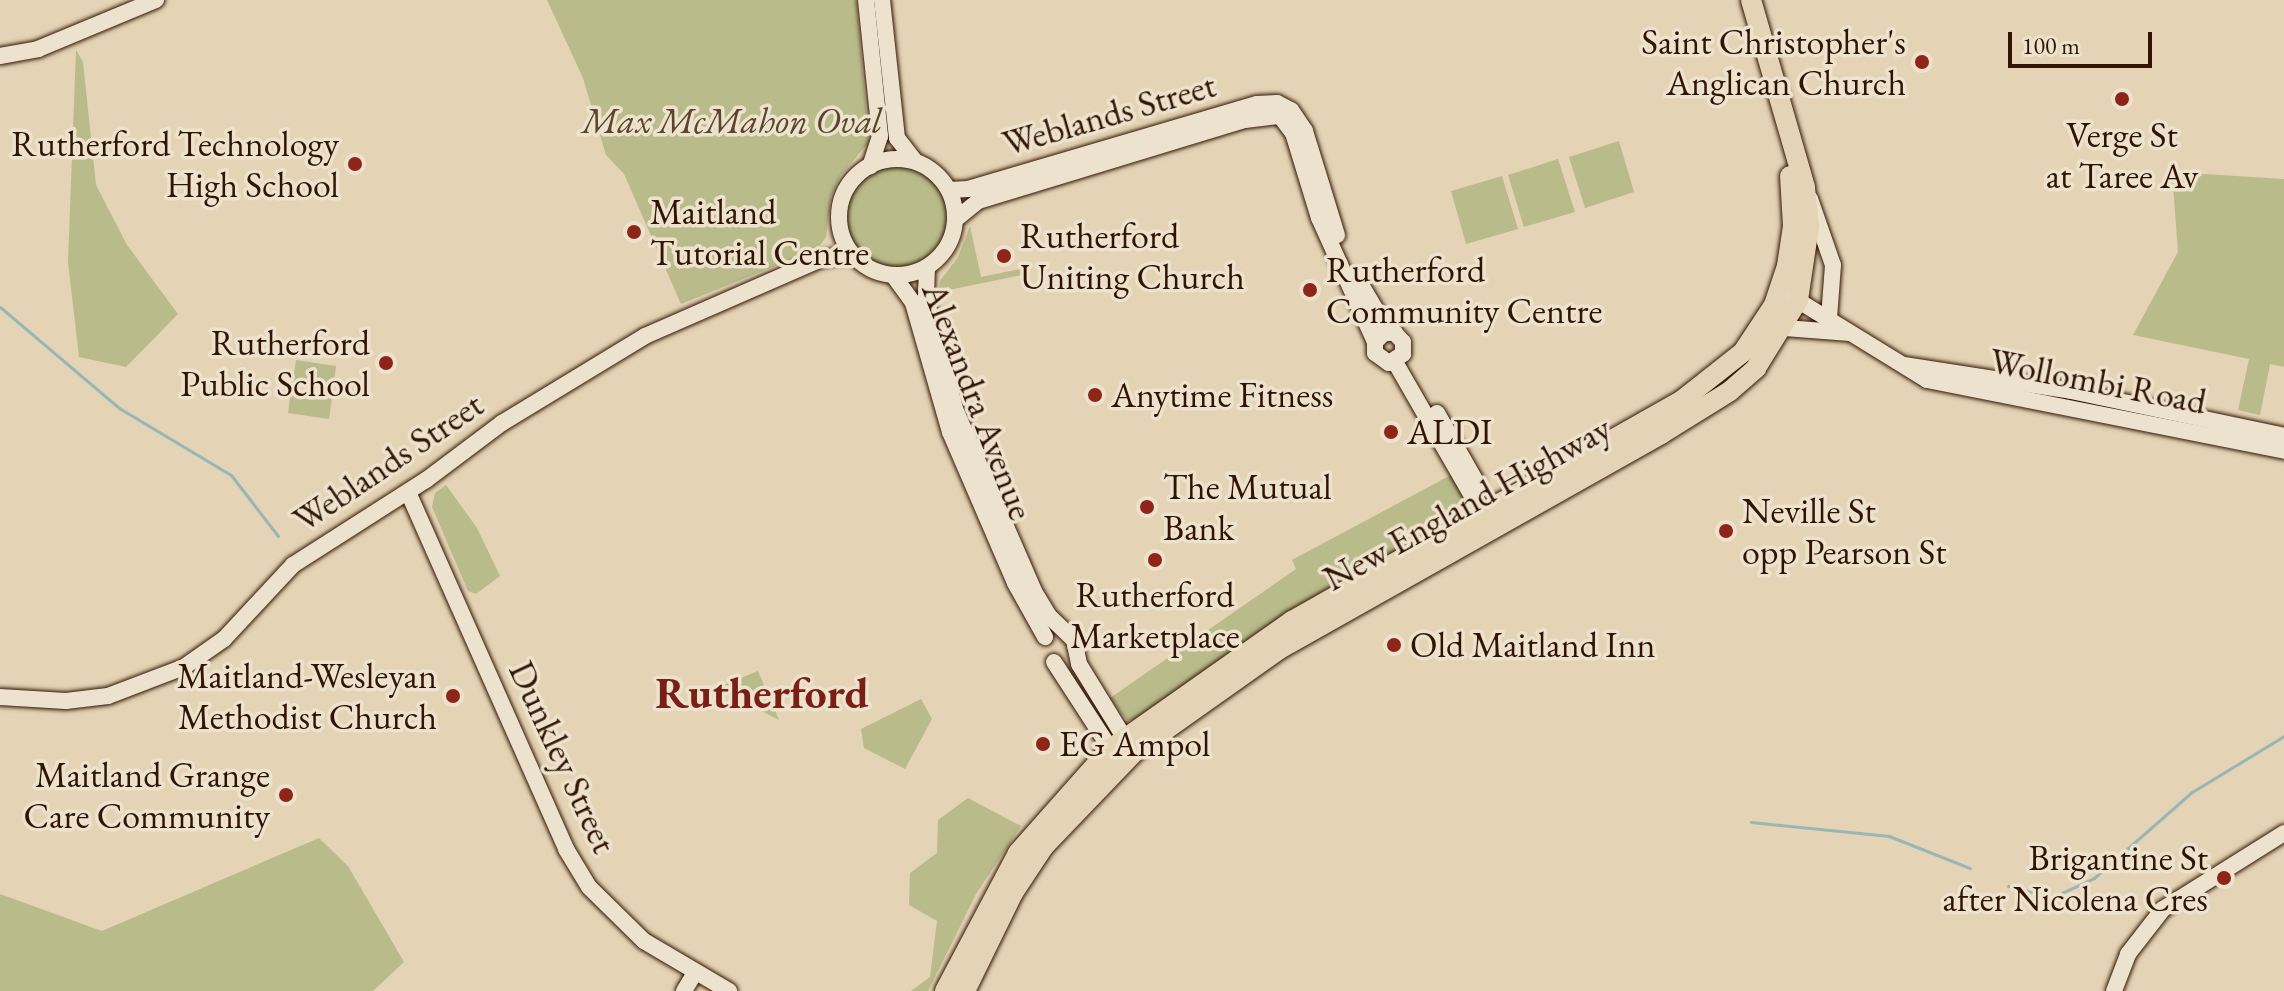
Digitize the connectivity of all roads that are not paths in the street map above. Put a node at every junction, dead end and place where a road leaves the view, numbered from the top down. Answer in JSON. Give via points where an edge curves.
{"nodes":[{"id":1,"x":156,"y":0,"type":"edge"},
{"id":2,"x":866,"y":0,"type":"edge"},
{"id":3,"x":882,"y":0,"type":"edge"},
{"id":4,"x":1739,"y":0,"type":"edge"},
{"id":5,"x":1751,"y":0,"type":"edge"},
{"id":6,"x":0,"y":56,"type":"edge"},
{"id":7,"x":1285,"y":112,"type":"junction"},
{"id":8,"x":915,"y":161,"type":"junction"},
{"id":9,"x":870,"y":166,"type":"junction"},
{"id":10,"x":1805,"y":187,"type":"junction"},
{"id":11,"x":949,"y":190,"type":"junction"},
{"id":12,"x":956,"y":219,"type":"junction"},
{"id":13,"x":842,"y":234,"type":"junction"},
{"id":14,"x":852,"y":254,"type":"junction"},
{"id":15,"x":821,"y":259,"type":"junction"},
{"id":16,"x":927,"y":267,"type":"junction"},
{"id":17,"x":893,"y":275,"type":"junction"},
{"id":18,"x":1780,"y":289,"type":"junction"},
{"id":19,"x":1798,"y":300,"type":"junction"},
{"id":20,"x":1829,"y":318,"type":"junction"},
{"id":21,"x":1785,"y":328,"type":"junction"},
{"id":22,"x":1856,"y":333,"type":"junction"},
{"id":23,"x":1382,"y":337,"type":"junction"},
{"id":24,"x":1399,"y":358,"type":"junction"},
{"id":25,"x":1904,"y":365,"type":"junction"},
{"id":26,"x":2284,"y":436,"type":"edge"},
{"id":27,"x":2284,"y":451,"type":"edge"},
{"id":28,"x":408,"y":492,"type":"junction"},
{"id":29,"x":1492,"y":518,"type":"junction"},
{"id":30,"x":1066,"y":632,"type":"junction"},
{"id":31,"x":1045,"y":637,"type":"junction"},
{"id":32,"x":1075,"y":651,"type":"junction"},
{"id":33,"x":1054,"y":662,"type":"junction"},
{"id":34,"x":0,"y":697,"type":"edge"},
{"id":35,"x":1122,"y":751,"type":"junction"},
{"id":36,"x":2284,"y":833,"type":"edge"},
{"id":37,"x":695,"y":973,"type":"junction"},
{"id":38,"x":684,"y":991,"type":"edge"},
{"id":39,"x":729,"y":991,"type":"edge"},
{"id":40,"x":945,"y":991,"type":"edge"},
{"id":41,"x":965,"y":991,"type":"edge"},
{"id":42,"x":2114,"y":991,"type":"edge"}],
"edges":[{"from":1,"to":6,"type":"street","via":[[38,49]]},
{"from":2,"to":9,"type":"street","via":[[880,136]]},
{"from":3,"to":8,"type":"street","via":[[897,138]]},
{"from":4,"to":18,"type":"highway","name":"New England Highway","via":[[1791,180],[1793,226]]},
{"from":5,"to":10,"type":"highway","name":"New England Highway"},
{"from":7,"to":11,"type":"street","name":"Weblands Street","via":[[1257,104],[968,189]]},
{"from":7,"to":12,"type":"street","name":"Weblands Street","via":[[978,201]]},
{"from":7,"to":23,"type":"street","via":[[1305,131],[1336,231]]},
{"from":8,"to":9,"type":"street","via":[[894,159]]},
{"from":8,"to":11,"type":"street"},
{"from":9,"to":13,"type":"street","via":[[844,193]]},
{"from":10,"to":19,"type":"highway","name":"New England Highway","via":[[1809,242]]},
{"from":10,"to":20,"type":"street","via":[[1833,265]]},
{"from":11,"to":12,"type":"street"},
{"from":12,"to":16,"type":"street","via":[[944,252]]},
{"from":13,"to":14,"type":"street"},
{"from":13,"to":15,"type":"street","name":"Weblands Street"},
{"from":14,"to":15,"type":"street","name":"Weblands Street"},
{"from":14,"to":17,"type":"street","via":[[871,269]]},
{"from":15,"to":28,"type":"street","name":"Weblands Street","via":[[645,336],[502,423]]},
{"from":16,"to":17,"type":"street"},
{"from":16,"to":30,"type":"street","name":"Alexandra Avenue","via":[[926,299],[955,409],[1034,591]]},
{"from":17,"to":31,"type":"street","name":"Alexandra Avenue","via":[[913,303],[950,432],[1015,583]]},
{"from":18,"to":19,"type":"street","name":"Wollombi Road"},
{"from":18,"to":29,"type":"highway","name":"New England Highway","via":[[1743,352],[1708,383]]},
{"from":19,"to":20,"type":"street","name":"Wollombi Road"},
{"from":19,"to":21,"type":"highway","name":"New England Highway"},
{"from":20,"to":22,"type":"street","name":"Wollombi Road"},
{"from":21,"to":22,"type":"street"},
{"from":21,"to":29,"type":"highway","name":"New England Highway","via":[[1756,368],[1730,391]]},
{"from":22,"to":25,"type":"street","name":"Wollombi Road"},
{"from":23,"to":24,"type":"street","via":[[1401,339]]},
{"from":23,"to":24,"type":"street","via":[[1379,359]]},
{"from":24,"to":29,"type":"street"},
{"from":25,"to":26,"type":"street","name":"Wollombi Road","via":[[2071,391]]},
{"from":25,"to":27,"type":"street","name":"Wollombi Road","via":[[1938,383]]},
{"from":28,"to":34,"type":"street","name":"Weblands Street","via":[[293,565],[224,639],[172,674],[97,697]]},
{"from":28,"to":37,"type":"street","name":"Dunkley Street","via":[[566,849],[589,887],[628,929]]},
{"from":29,"to":35,"type":"highway","name":"New England Highway","via":[[1292,621]]},
{"from":30,"to":31,"type":"street","via":[[1055,630]]},
{"from":30,"to":32,"type":"street"},
{"from":31,"to":33,"type":"street","via":[[1043,652]]},
{"from":32,"to":33,"type":"street","via":[[1069,660]]},
{"from":32,"to":35,"type":"street"},
{"from":33,"to":35,"type":"street"},
{"from":35,"to":40,"type":"highway","name":"New England Highway","via":[[1018,853]]},
{"from":35,"to":41,"type":"highway","name":"New England Highway","via":[[1044,846],[1013,893]]},
{"from":36,"to":42,"type":"street","via":[[2163,909],[2128,954]]},
{"from":37,"to":38,"type":"street"},
{"from":37,"to":39,"type":"street","name":"Dunkley Street"}]}
